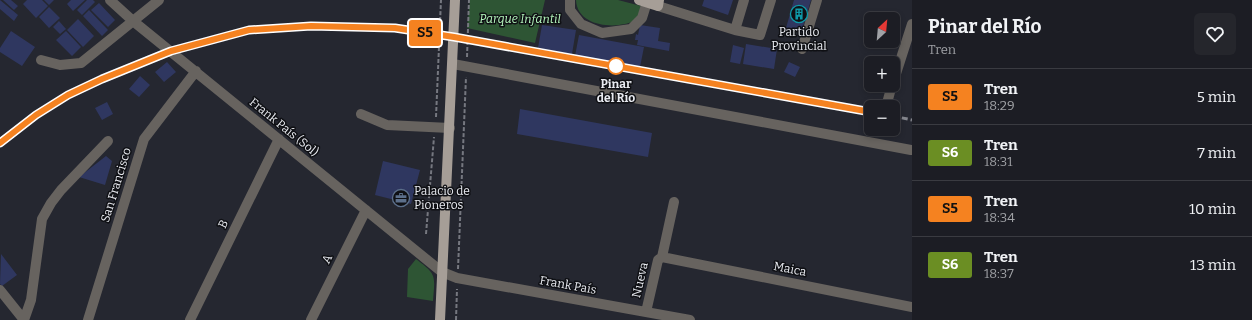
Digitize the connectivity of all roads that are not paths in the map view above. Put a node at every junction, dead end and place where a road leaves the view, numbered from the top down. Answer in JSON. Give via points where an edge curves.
{"nodes":[{"id":1,"x":110,"y":0,"type":"edge"},
{"id":2,"x":159,"y":0,"type":"edge"},
{"id":3,"x":455,"y":0,"type":"edge"},
{"id":4,"x":570,"y":0,"type":"edge"},
{"id":5,"x":744,"y":0,"type":"edge"},
{"id":6,"x":771,"y":0,"type":"edge"},
{"id":7,"x":817,"y":0,"type":"edge"},
{"id":8,"x":643,"y":1,"type":"edge"},
{"id":9,"x":658,"y":3,"type":"edge"},
{"id":10,"x":133,"y":20,"type":"junction"},
{"id":11,"x":912,"y":24,"type":"edge"},
{"id":12,"x":735,"y":30,"type":"junction"},
{"id":13,"x":802,"y":49,"type":"dead end"},
{"id":14,"x":41,"y":60,"type":"dead end"},
{"id":15,"x":900,"y":62,"type":"edge"},
{"id":16,"x":453,"y":64,"type":"junction"},
{"id":17,"x":196,"y":71,"type":"junction"},
{"id":18,"x":361,"y":114,"type":"dead end"},
{"id":19,"x":450,"y":128,"type":"junction"},
{"id":20,"x":279,"y":139,"type":"junction"},
{"id":21,"x":108,"y":141,"type":"dead end"},
{"id":22,"x":911,"y":150,"type":"edge"},
{"id":23,"x":674,"y":202,"type":"dead end"},
{"id":24,"x":366,"y":210,"type":"junction"},
{"id":25,"x":662,"y":257,"type":"junction"},
{"id":26,"x":442,"y":272,"type":"junction"},
{"id":27,"x":0,"y":290,"type":"edge"},
{"id":28,"x":912,"y":307,"type":"edge"},
{"id":29,"x":640,"y":314,"type":"edge"},
{"id":30,"x":24,"y":320,"type":"edge"},
{"id":31,"x":88,"y":320,"type":"edge"},
{"id":32,"x":190,"y":320,"type":"edge"},
{"id":33,"x":311,"y":320,"type":"edge"},
{"id":34,"x":440,"y":320,"type":"edge"},
{"id":35,"x":690,"y":320,"type":"edge"}],
"edges":[{"from":1,"to":10,"type":"street","name":"Frank País (Sol)"},
{"from":2,"to":10,"type":"street"},
{"from":3,"to":16,"type":"main road"},
{"from":4,"to":8,"type":"street","via":[[570,10],[581,24],[602,33],[631,29],[642,18]]},
{"from":5,"to":12,"type":"street"},
{"from":6,"to":12,"type":"street","via":[[760,35]]},
{"from":7,"to":13,"type":"street"},
{"from":8,"to":9,"type":"main road"},
{"from":9,"to":12,"type":"street"},
{"from":10,"to":14,"type":"street","via":[[81,63],[60,65]]},
{"from":10,"to":17,"type":"street","name":"Frank País (Sol)"},
{"from":11,"to":15,"type":"street"},
{"from":16,"to":19,"type":"main road"},
{"from":16,"to":22,"type":"street"},
{"from":17,"to":20,"type":"street","name":"Frank País (Sol)"},
{"from":17,"to":31,"type":"street","name":"San Francisco","via":[[144,139]]},
{"from":18,"to":19,"type":"street","via":[[388,125]]},
{"from":19,"to":26,"type":"main road"},
{"from":20,"to":24,"type":"street","name":"Frank País (Sol)"},
{"from":20,"to":32,"type":"street","name":"B"},
{"from":21,"to":30,"type":"street","via":[[61,190],[42,219],[30,300]]},
{"from":23,"to":25,"type":"street","name":"Nueva"},
{"from":24,"to":26,"type":"street","name":"Frank País (Sol)"},
{"from":24,"to":33,"type":"street","name":"A"},
{"from":25,"to":28,"type":"street","name":"Maica"},
{"from":25,"to":29,"type":"street","name":"Nueva","via":[[658,260]]},
{"from":26,"to":29,"type":"street","name":"Frank País","via":[[458,278]]},
{"from":26,"to":34,"type":"main road"},
{"from":27,"to":30,"type":"street"},
{"from":29,"to":35,"type":"street","name":"Frank País"}]}
